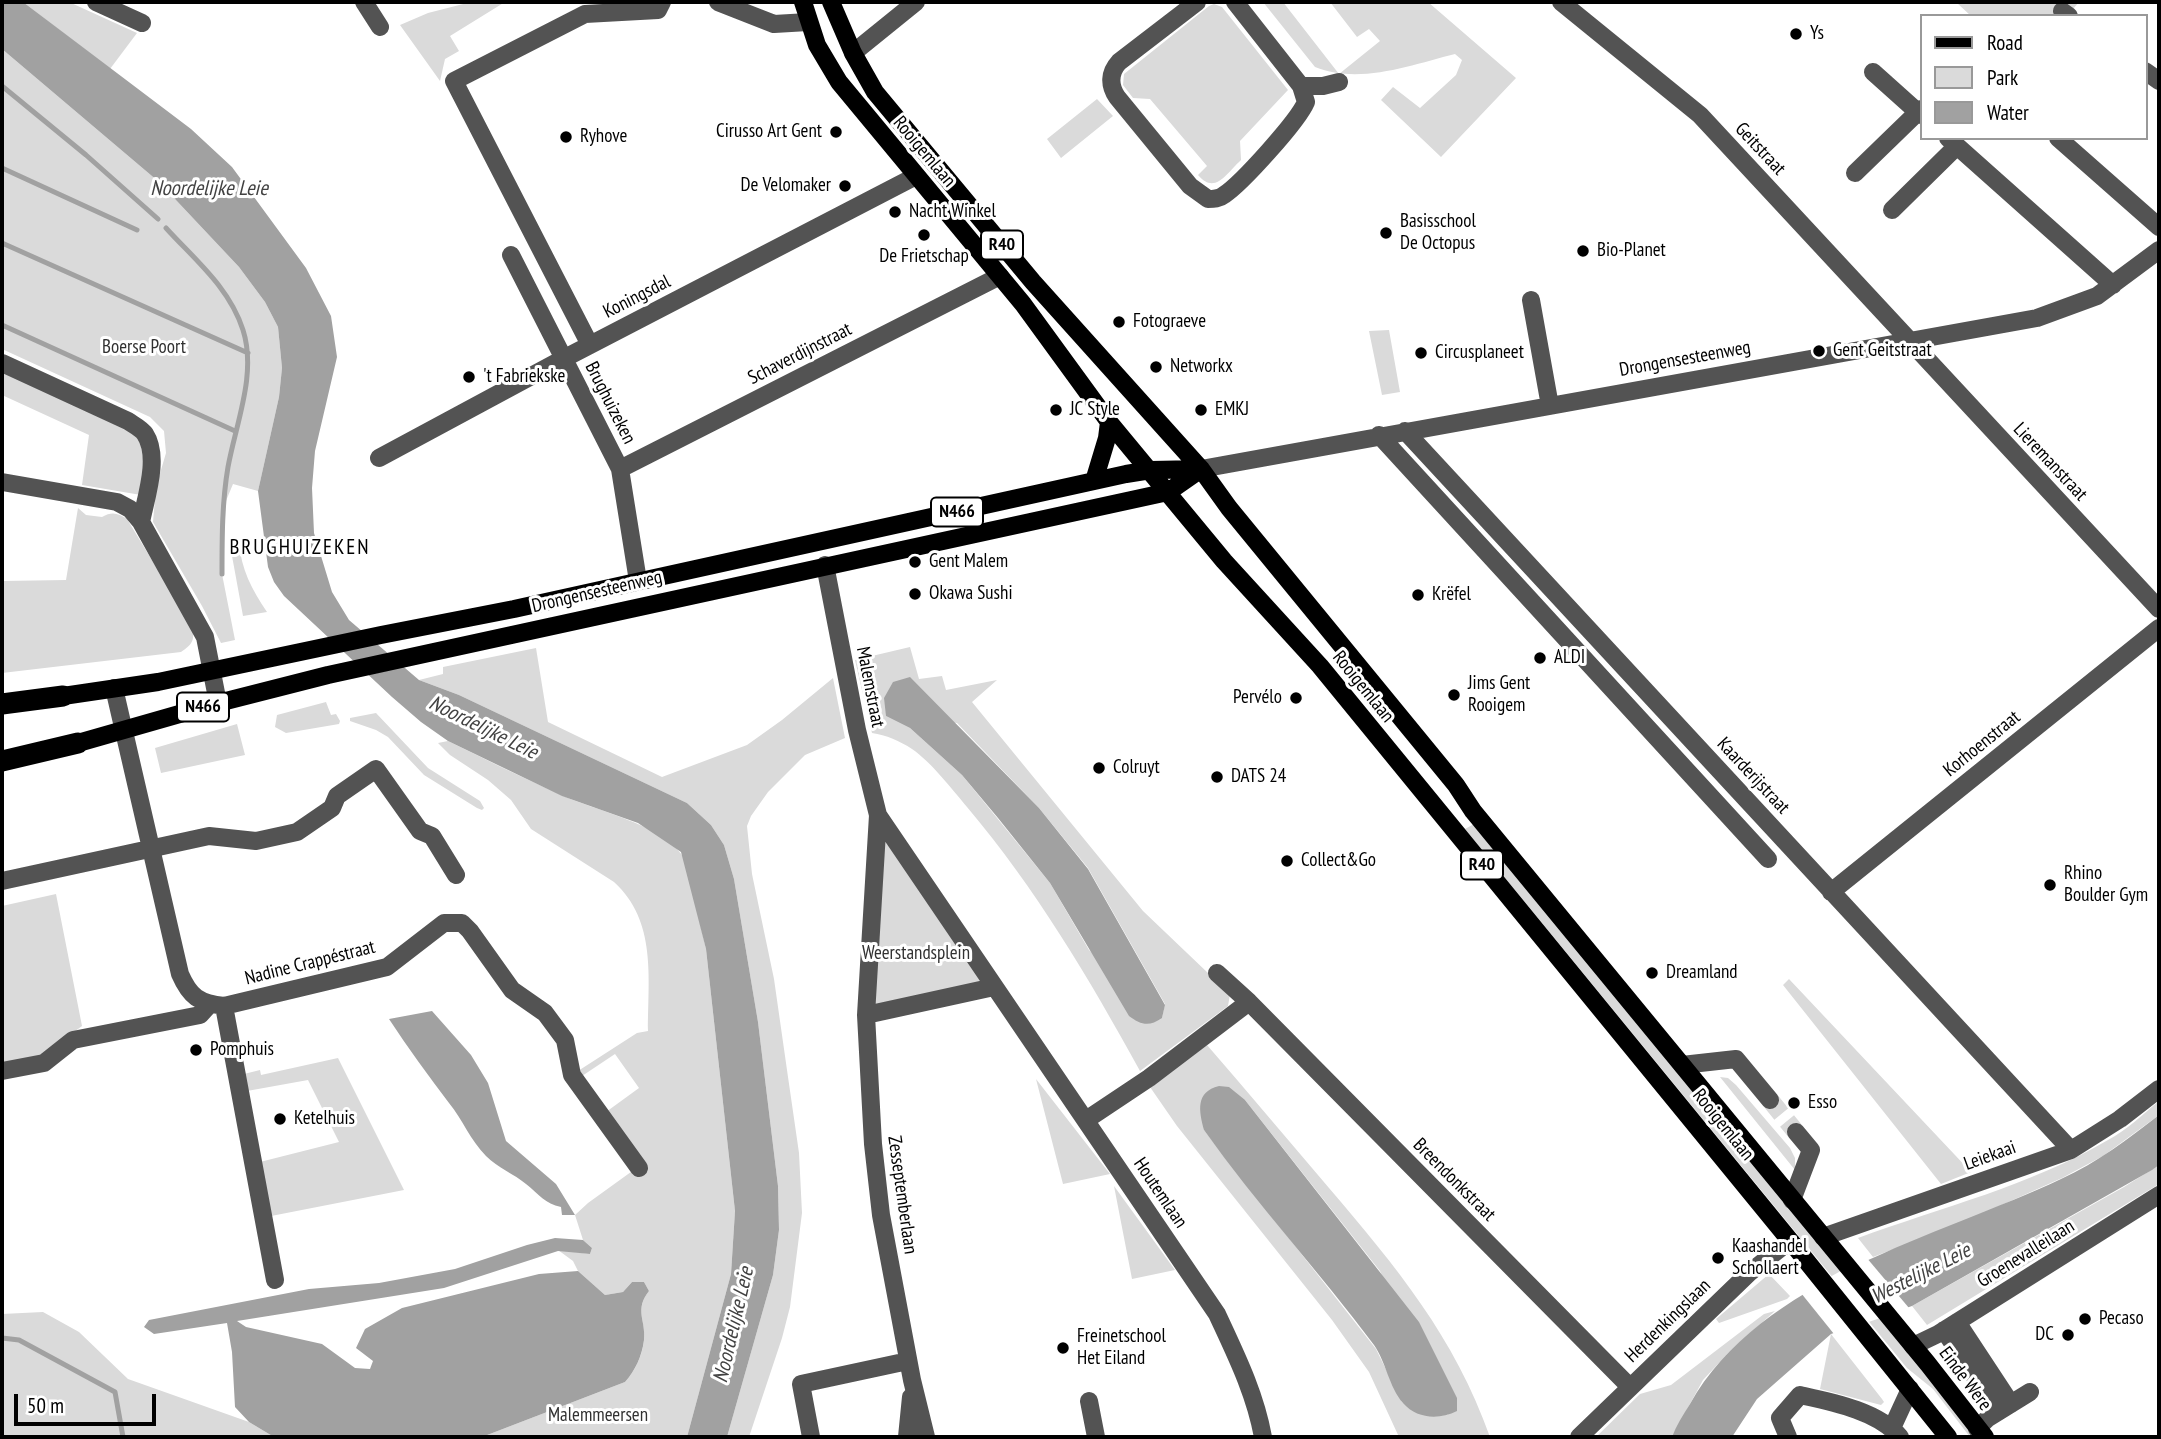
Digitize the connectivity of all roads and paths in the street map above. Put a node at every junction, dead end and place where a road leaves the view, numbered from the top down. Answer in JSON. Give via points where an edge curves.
{"nodes":[{"id":1,"x":96,"y":2,"type":"edge"},
{"id":2,"x":364,"y":2,"type":"edge"},
{"id":3,"x":662,"y":2,"type":"edge"},
{"id":4,"x":718,"y":2,"type":"edge"},
{"id":5,"x":803,"y":2,"type":"edge"},
{"id":6,"x":831,"y":2,"type":"edge"},
{"id":7,"x":916,"y":2,"type":"edge"},
{"id":8,"x":1195,"y":2,"type":"edge"},
{"id":9,"x":1235,"y":2,"type":"edge"},
{"id":10,"x":1561,"y":2,"type":"edge"},
{"id":11,"x":808,"y":22,"type":"junction"},
{"id":12,"x":142,"y":23,"type":"dead end"},
{"id":13,"x":380,"y":27,"type":"dead end"},
{"id":14,"x":853,"y":53,"type":"junction"},
{"id":15,"x":1873,"y":72,"type":"dead end"},
{"id":16,"x":1339,"y":82,"type":"dead end"},
{"id":17,"x":1301,"y":86,"type":"junction"},
{"id":18,"x":1920,"y":112,"type":"edge"},
{"id":19,"x":2060,"y":140,"type":"edge"},
{"id":20,"x":1953,"y":142,"type":"edge"},
{"id":21,"x":1855,"y":173,"type":"dead end"},
{"id":22,"x":916,"y":176,"type":"junction"},
{"id":23,"x":1892,"y":209,"type":"dead end"},
{"id":24,"x":2159,"y":227,"type":"edge"},
{"id":25,"x":2159,"y":250,"type":"edge"},
{"id":26,"x":511,"y":255,"type":"dead end"},
{"id":27,"x":1000,"y":276,"type":"junction"},
{"id":28,"x":2113,"y":285,"type":"junction"},
{"id":29,"x":1531,"y":300,"type":"dead end"},
{"id":30,"x":1911,"y":342,"type":"junction"},
{"id":31,"x":590,"y":345,"type":"junction"},
{"id":32,"x":563,"y":359,"type":"junction"},
{"id":33,"x":2,"y":363,"type":"edge"},
{"id":34,"x":1550,"y":405,"type":"junction"},
{"id":35,"x":1109,"y":422,"type":"junction"},
{"id":36,"x":1405,"y":431,"type":"junction"},
{"id":37,"x":1379,"y":435,"type":"junction"},
{"id":38,"x":379,"y":458,"type":"dead end"},
{"id":39,"x":620,"y":469,"type":"junction"},
{"id":40,"x":1201,"y":469,"type":"junction"},
{"id":41,"x":1151,"y":470,"type":"junction"},
{"id":42,"x":1094,"y":481,"type":"junction"},
{"id":43,"x":2,"y":482,"type":"edge"},
{"id":44,"x":1168,"y":492,"type":"junction"},
{"id":45,"x":141,"y":522,"type":"junction"},
{"id":46,"x":821,"y":543,"type":"junction"},
{"id":47,"x":825,"y":565,"type":"junction"},
{"id":48,"x":638,"y":581,"type":"junction"},
{"id":49,"x":641,"y":605,"type":"junction"},
{"id":50,"x":2159,"y":609,"type":"edge"},
{"id":51,"x":2159,"y":628,"type":"edge"},
{"id":52,"x":213,"y":671,"type":"junction"},
{"id":53,"x":114,"y":688,"type":"junction"},
{"id":54,"x":63,"y":696,"type":"joint"},
{"id":55,"x":218,"y":703,"type":"junction"},
{"id":56,"x":2,"y":704,"type":"edge"},
{"id":57,"x":125,"y":731,"type":"junction"},
{"id":58,"x":78,"y":743,"type":"joint"},
{"id":59,"x":2,"y":761,"type":"edge"},
{"id":60,"x":878,"y":815,"type":"junction"},
{"id":61,"x":151,"y":848,"type":"junction"},
{"id":62,"x":1768,"y":859,"type":"dead end"},
{"id":63,"x":456,"y":876,"type":"dead end"},
{"id":64,"x":2,"y":881,"type":"edge"},
{"id":65,"x":1831,"y":892,"type":"junction"},
{"id":66,"x":1217,"y":972,"type":"dead end"},
{"id":67,"x":994,"y":987,"type":"junction"},
{"id":68,"x":1249,"y":1002,"type":"junction"},
{"id":69,"x":217,"y":1005,"type":"junction"},
{"id":70,"x":866,"y":1015,"type":"junction"},
{"id":71,"x":1682,"y":1065,"type":"junction"},
{"id":72,"x":2,"y":1071,"type":"edge"},
{"id":73,"x":2159,"y":1089,"type":"edge"},
{"id":74,"x":1770,"y":1100,"type":"tunnel mouth"},
{"id":75,"x":1086,"y":1120,"type":"junction"},
{"id":76,"x":1796,"y":1132,"type":"tunnel mouth"},
{"id":77,"x":2071,"y":1150,"type":"junction"},
{"id":78,"x":639,"y":1168,"type":"dead end"},
{"id":79,"x":2159,"y":1195,"type":"edge"},
{"id":80,"x":1792,"y":1200,"type":"junction"},
{"id":81,"x":1823,"y":1237,"type":"junction"},
{"id":82,"x":1792,"y":1243,"type":"junction"},
{"id":83,"x":273,"y":1272,"type":"dead end"},
{"id":84,"x":1950,"y":1326,"type":"junction"},
{"id":85,"x":1913,"y":1346,"type":"junction"},
{"id":86,"x":908,"y":1361,"type":"junction"},
{"id":87,"x":912,"y":1380,"type":"junction"},
{"id":88,"x":1630,"y":1387,"type":"junction"},
{"id":89,"x":1910,"y":1388,"type":"junction"},
{"id":90,"x":2030,"y":1392,"type":"dead end"},
{"id":91,"x":1089,"y":1401,"type":"dead end"},
{"id":92,"x":2004,"y":1408,"type":"junction"},
{"id":93,"x":1896,"y":1432,"type":"edge"},
{"id":94,"x":1981,"y":1433,"type":"edge"},
{"id":95,"x":811,"y":1437,"type":"edge"},
{"id":96,"x":907,"y":1437,"type":"edge"},
{"id":97,"x":926,"y":1437,"type":"edge"},
{"id":98,"x":1096,"y":1437,"type":"edge"},
{"id":99,"x":1264,"y":1437,"type":"edge"},
{"id":100,"x":1579,"y":1437,"type":"edge"},
{"id":101,"x":1788,"y":1437,"type":"edge"},
{"id":102,"x":1948,"y":1437,"type":"edge"}],
"edges":[{"from":1,"to":12,"type":"street"},
{"from":2,"to":13,"type":"street"},
{"from":3,"to":31,"type":"street","via":[[658,10],[585,14],[454,81]]},
{"from":4,"to":11,"type":"street","via":[[775,24]]},
{"from":5,"to":11,"type":"main road","name":"Rooigemlaan","number":"R40"},
{"from":6,"to":14,"type":"main road","name":"Rooigemlaan","number":"R40"},
{"from":7,"to":14,"type":"street"},
{"from":8,"to":17,"type":"street","via":[[1119,62],[1111,83],[1116,97],[1201,196],[1215,200],[1224,196],[1290,126],[1306,102]]},
{"from":9,"to":17,"type":"street"},
{"from":10,"to":30,"type":"street","name":"Geitstraat","via":[[1700,115]]},
{"from":11,"to":22,"type":"main road","name":"Rooigemlaan","number":"R40","via":[[829,67]]},
{"from":14,"to":40,"type":"main road","name":"Rooigemlaan","number":"R40","via":[[875,92],[1032,282]]},
{"from":15,"to":18,"type":"street"},
{"from":16,"to":17,"type":"street"},
{"from":18,"to":21,"type":"street"},
{"from":19,"to":24,"type":"street"},
{"from":20,"to":23,"type":"street"},
{"from":20,"to":28,"type":"street"},
{"from":22,"to":27,"type":"main road","name":"Rooigemlaan","number":"R40"},
{"from":22,"to":31,"type":"street","name":"Koningsdal"},
{"from":25,"to":28,"type":"street","name":"Drongensesteenweg"},
{"from":26,"to":32,"type":"street","name":"Brughuizeken"},
{"from":27,"to":35,"type":"main road","name":"Rooigemlaan","number":"R40"},
{"from":27,"to":39,"type":"street","name":"Schaverdijnstraat"},
{"from":28,"to":30,"type":"street","name":"Drongensesteenweg","via":[[2097,296],[2037,318]]},
{"from":29,"to":34,"type":"street"},
{"from":30,"to":34,"type":"street","name":"Drongensesteenweg"},
{"from":30,"to":50,"type":"street","name":"Lieremanstraat"},
{"from":31,"to":32,"type":"street","name":"Koningsdal"},
{"from":32,"to":38,"type":"street","name":"Koningsdal"},
{"from":32,"to":39,"type":"street","name":"Brughuizeken"},
{"from":33,"to":45,"type":"street","via":[[144,432],[151,464]]},
{"from":34,"to":36,"type":"street","name":"Drongensesteenweg"},
{"from":35,"to":41,"type":"main road","name":"Rooigemlaan","number":"R40"},
{"from":35,"to":42,"type":"main road"},
{"from":36,"to":37,"type":"street","name":"Drongensesteenweg"},
{"from":36,"to":65,"type":"street","name":"Kaarderijstraat"},
{"from":37,"to":40,"type":"street","name":"Drongensesteenweg"},
{"from":37,"to":62,"type":"street"},
{"from":39,"to":48,"type":"street","name":"Brughuizeken"},
{"from":40,"to":41,"type":"main road","name":"Drongensesteenweg","number":"N466"},
{"from":40,"to":44,"type":"main road","name":"Drongensesteenweg","number":"N466"},
{"from":40,"to":71,"type":"main road","name":"Rooigemlaan","number":"R40"},
{"from":41,"to":42,"type":"main road","name":"Drongensesteenweg","number":"N466"},
{"from":41,"to":44,"type":"main road","name":"Rooigemlaan","number":"R40"},
{"from":42,"to":46,"type":"main road","name":"Drongensesteenweg","number":"N466"},
{"from":43,"to":45,"type":"street","via":[[117,502]]},
{"from":44,"to":47,"type":"main road","name":"Drongensesteenweg","number":"N466"},
{"from":44,"to":82,"type":"main road","name":"Rooigemlaan","number":"R40","via":[[1320,666]]},
{"from":45,"to":52,"type":"street","via":[[197,619]]},
{"from":46,"to":47,"type":"main road"},
{"from":46,"to":48,"type":"main road","name":"Drongensesteenweg","number":"N466"},
{"from":47,"to":49,"type":"main road","name":"Drongensesteenweg","number":"N466"},
{"from":47,"to":60,"type":"street","name":"Malemstraat","via":[[856,730]]},
{"from":48,"to":49,"type":"main road"},
{"from":48,"to":52,"type":"main road","name":"Drongensesteenweg","number":"N466"},
{"from":49,"to":55,"type":"main road","name":"Drongensesteenweg","number":"N466"},
{"from":51,"to":65,"type":"street","name":"Korhoenstraat"},
{"from":52,"to":53,"type":"main road","name":"Drongensesteenweg","number":"N466"},
{"from":52,"to":55,"type":"street"},
{"from":53,"to":54,"type":"main road","name":"Drongensesteenweg","number":"N466"},
{"from":53,"to":57,"type":"street"},
{"from":54,"to":56,"type":"highway","name":"Drongensesteenweg","number":"N466"},
{"from":55,"to":57,"type":"main road","name":"Drongensesteenweg","number":"N466"},
{"from":57,"to":58,"type":"main road","name":"Drongensesteenweg","number":"N466"},
{"from":57,"to":61,"type":"street"},
{"from":58,"to":59,"type":"highway","name":"Drongensesteenweg","number":"N466"},
{"from":60,"to":67,"type":"street"},
{"from":60,"to":70,"type":"street"},
{"from":61,"to":63,"type":"street","via":[[209,836],[256,841],[297,832],[376,769],[420,831],[432,836]]},
{"from":61,"to":64,"type":"street"},
{"from":61,"to":69,"type":"street","via":[[180,974],[196,998]]},
{"from":65,"to":77,"type":"street","name":"Kaarderijstraat"},
{"from":66,"to":68,"type":"street","name":"Breendonkstraat"},
{"from":67,"to":70,"type":"street"},
{"from":67,"to":75,"type":"street","name":"Houtemlaan"},
{"from":68,"to":75,"type":"street"},
{"from":68,"to":88,"type":"street","name":"Breendonkstraat"},
{"from":69,"to":72,"type":"street","name":"Nadine Crappéstraat","via":[[200,1015],[73,1040],[44,1063]]},
{"from":69,"to":78,"type":"street","name":"Nadine Crappéstraat","via":[[387,967],[444,923],[462,923],[512,990],[545,1013],[565,1040],[572,1075]]},
{"from":69,"to":83,"type":"street","name":"Nadine Crappéstraat"},
{"from":70,"to":86,"type":"street","name":"Zesseptemberlaan","via":[[881,1215]]},
{"from":71,"to":74,"type":"street","via":[[1737,1059]]},
{"from":71,"to":80,"type":"main road","name":"Rooigemlaan","number":"R40"},
{"from":73,"to":77,"type":"street","name":"Leiekaai"},
{"from":75,"to":99,"type":"street","name":"Houtemlaan","via":[[1217,1314],[1258,1407]]},
{"from":76,"to":80,"type":"street","via":[[1811,1150]]},
{"from":77,"to":81,"type":"street","name":"Leiekaai"},
{"from":79,"to":84,"type":"street","name":"Groenevalleilaan"},
{"from":80,"to":81,"type":"main road","name":"Rooigemlaan","number":"R40"},
{"from":81,"to":85,"type":"main road","name":"Rooigemlaan","number":"R40"},
{"from":82,"to":88,"type":"street","name":"Herdenkingslaan","via":[[1749,1273]]},
{"from":82,"to":89,"type":"main road","name":"Rooigemlaan","number":"R40"},
{"from":84,"to":85,"type":"street","name":"Groenevalleilaan"},
{"from":84,"to":92,"type":"street"},
{"from":85,"to":94,"type":"main road","name":"Einde Were","number":"R40"},
{"from":86,"to":87,"type":"street","name":"Zesseptemberlaan"},
{"from":86,"to":95,"type":"street","via":[[800,1384]]},
{"from":87,"to":96,"type":"street","name":"Zesseptemberlaan"},
{"from":87,"to":97,"type":"street","name":"Zesseptemberlaan"},
{"from":88,"to":100,"type":"street","name":"Herdenkingslaan"},
{"from":89,"to":93,"type":"street"},
{"from":89,"to":102,"type":"main road","number":"R40"},
{"from":90,"to":92,"type":"street"},
{"from":91,"to":98,"type":"street"},
{"from":92,"to":94,"type":"street"},
{"from":93,"to":101,"type":"street","via":[[1844,1405],[1800,1395],[1780,1418]]}]}
